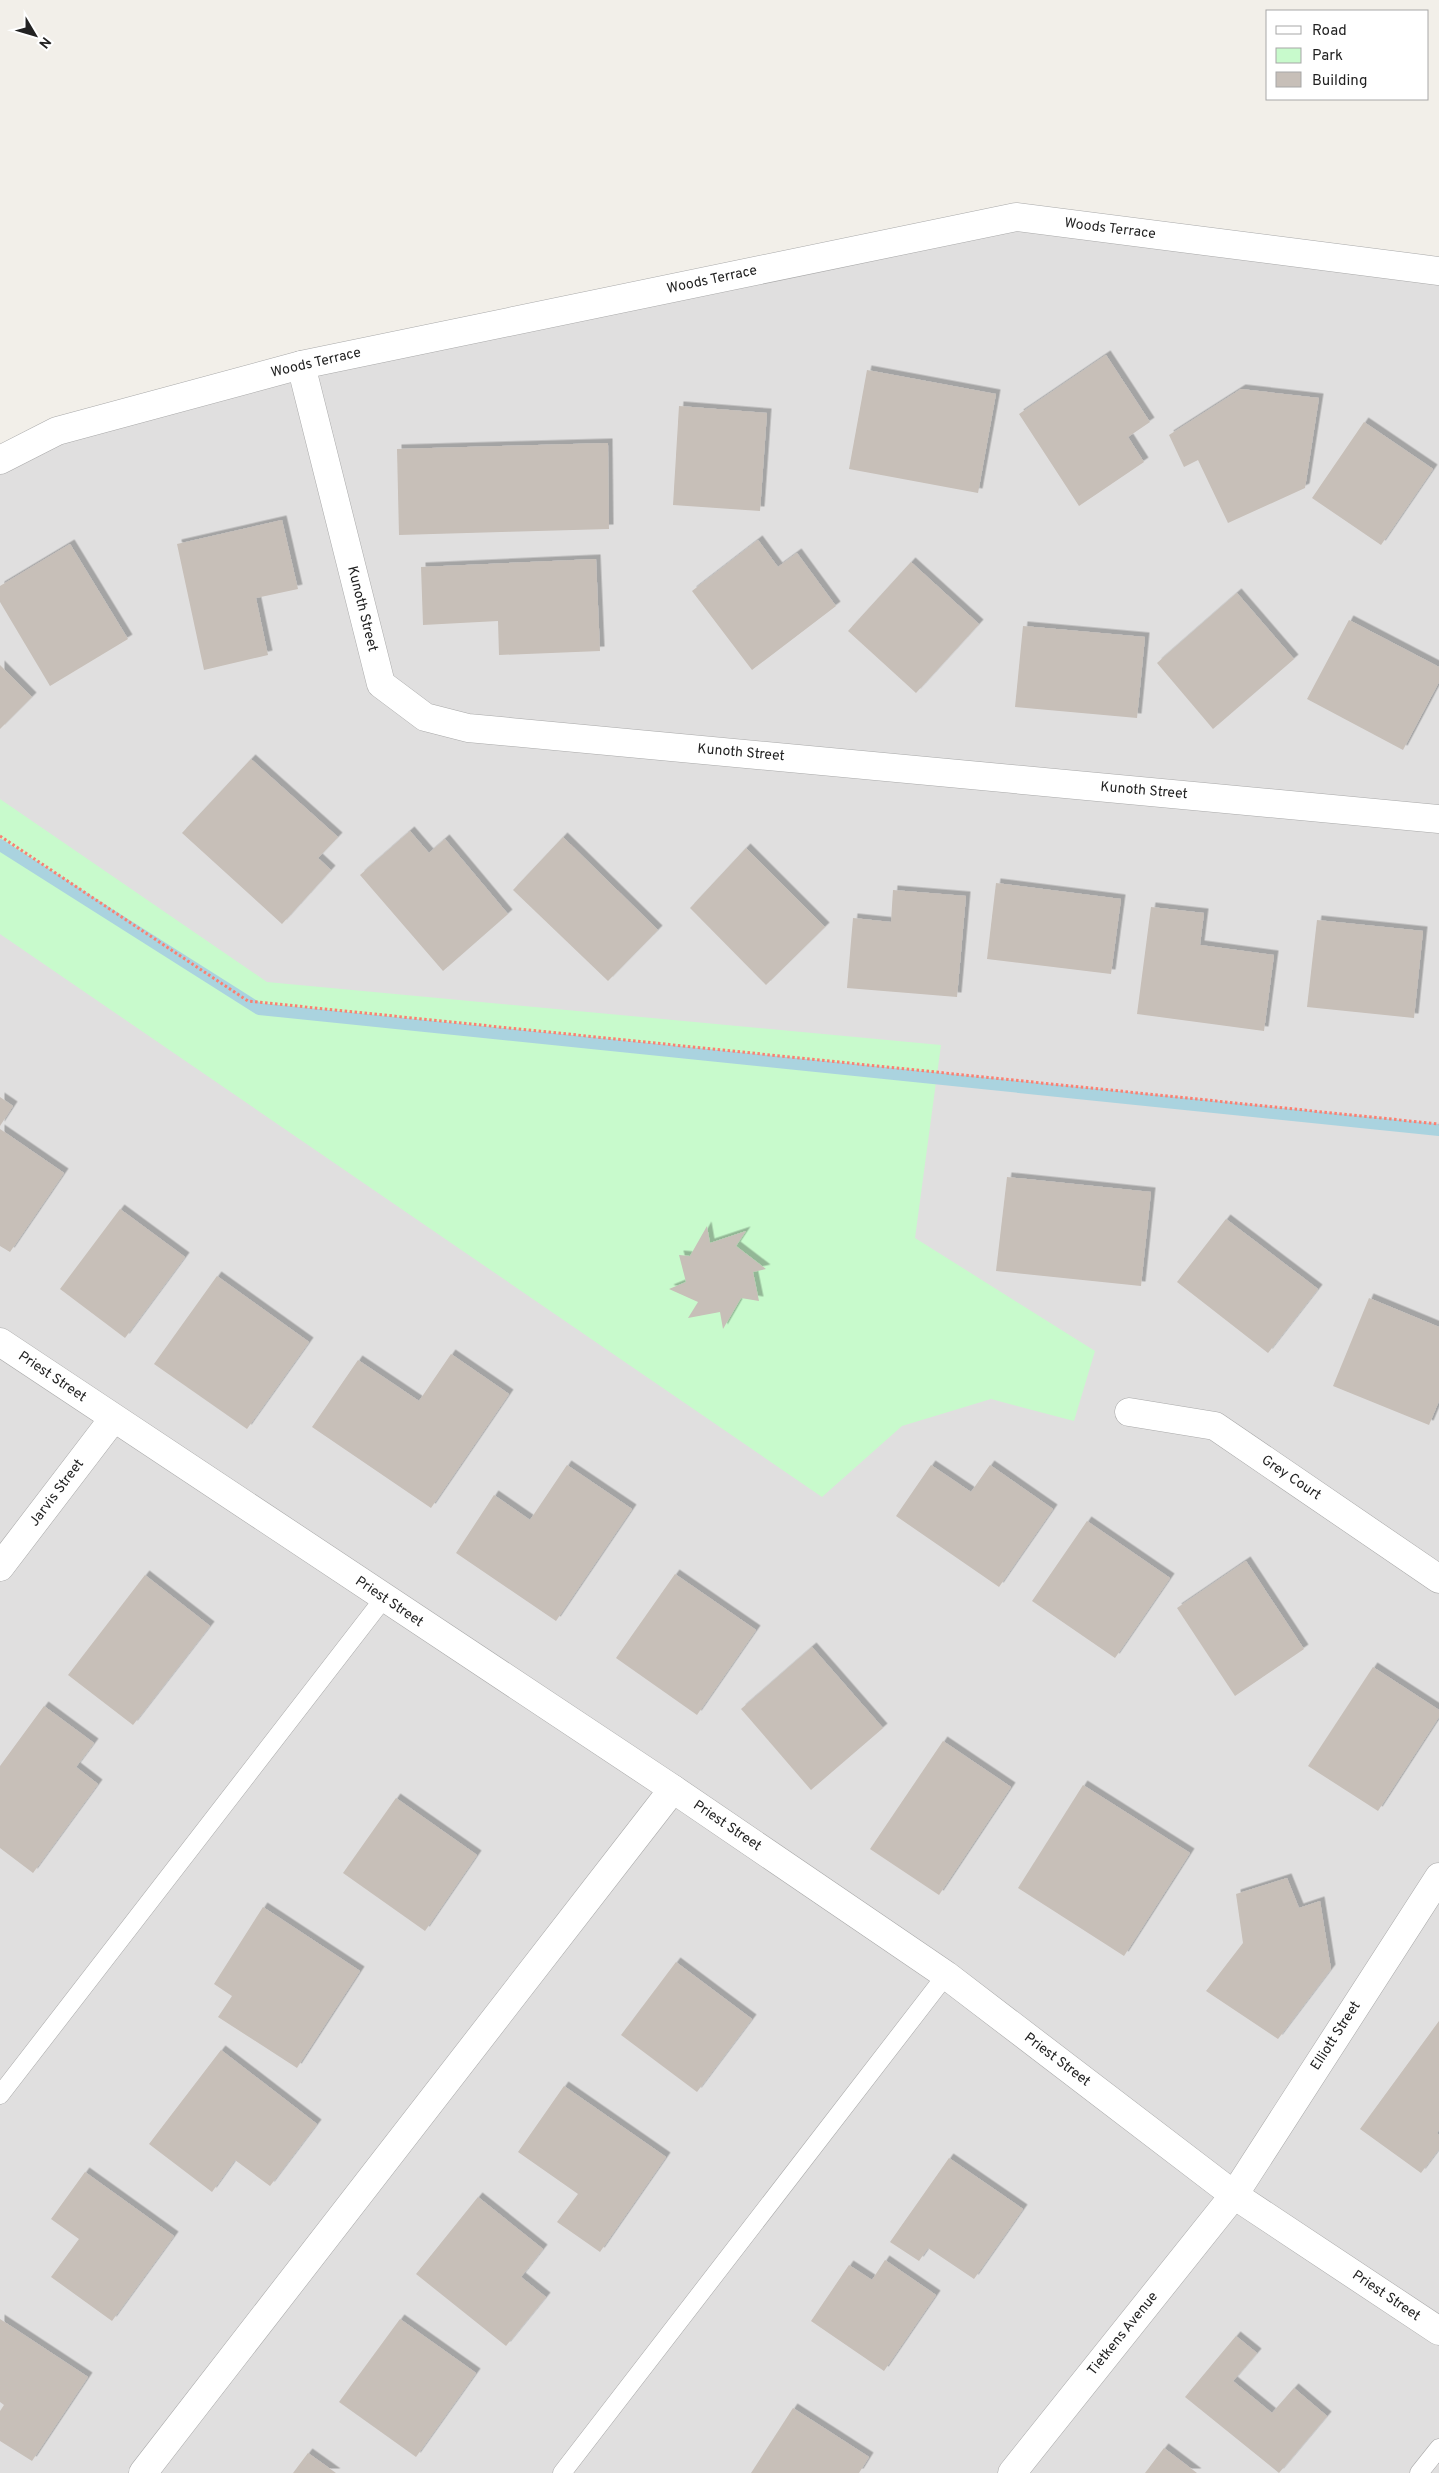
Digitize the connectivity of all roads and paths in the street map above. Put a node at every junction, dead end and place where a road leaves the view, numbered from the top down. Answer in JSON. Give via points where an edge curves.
{"nodes":[{"id":1,"x":1439,"y":271,"type":"edge"},
{"id":2,"x":301,"y":365,"type":"junction"},
{"id":3,"x":0,"y":460,"type":"edge"},
{"id":4,"x":1439,"y":819,"type":"edge"},
{"id":5,"x":0,"y":836,"type":"edge"},
{"id":6,"x":1439,"y":1124,"type":"edge"},
{"id":7,"x":0,"y":1342,"type":"edge"},
{"id":8,"x":1130,"y":1412,"type":"dead end"},
{"id":9,"x":113,"y":1419,"type":"junction"},
{"id":10,"x":0,"y":1567,"type":"edge"},
{"id":11,"x":1439,"y":1578,"type":"edge"},
{"id":12,"x":384,"y":1598,"type":"junction"},
{"id":13,"x":673,"y":1789,"type":"junction"},
{"id":14,"x":1439,"y":1877,"type":"edge"},
{"id":15,"x":946,"y":1975,"type":"junction"},
{"id":16,"x":0,"y":2095,"type":"edge"},
{"id":17,"x":1234,"y":2195,"type":"junction"},
{"id":18,"x":1439,"y":2331,"type":"edge"},
{"id":19,"x":1439,"y":2448,"type":"edge"},
{"id":20,"x":143,"y":2473,"type":"edge"},
{"id":21,"x":562,"y":2473,"type":"edge"},
{"id":22,"x":1012,"y":2473,"type":"edge"},
{"id":23,"x":1419,"y":2473,"type":"edge"}],
"edges":[{"from":1,"to":2,"type":"street","name":"Woods Terrace","via":[[1016,218]]},
{"from":2,"to":3,"type":"street","name":"Woods Terrace","via":[[57,431]]},
{"from":2,"to":4,"type":"street","name":"Kunoth Street","via":[[381,684],[425,717],[478,728]]},
{"from":5,"to":6,"type":"path","via":[[248,1001]]},
{"from":7,"to":9,"type":"street","name":"Priest Street"},
{"from":8,"to":11,"type":"street","name":"Grey Court","via":[[1215,1426]]},
{"from":9,"to":10,"type":"street","name":"Jarvis Street"},
{"from":9,"to":12,"type":"street","name":"Priest Street"},
{"from":12,"to":13,"type":"street","name":"Priest Street"},
{"from":12,"to":16,"type":"lane"},
{"from":13,"to":15,"type":"street","name":"Priest Street"},
{"from":13,"to":20,"type":"street"},
{"from":14,"to":17,"type":"street","name":"Elliott Street"},
{"from":15,"to":17,"type":"street","name":"Priest Street"},
{"from":15,"to":21,"type":"lane"},
{"from":17,"to":18,"type":"street","name":"Priest Street"},
{"from":17,"to":22,"type":"street","name":"Tietkens Avenue"},
{"from":19,"to":23,"type":"lane"}]}
